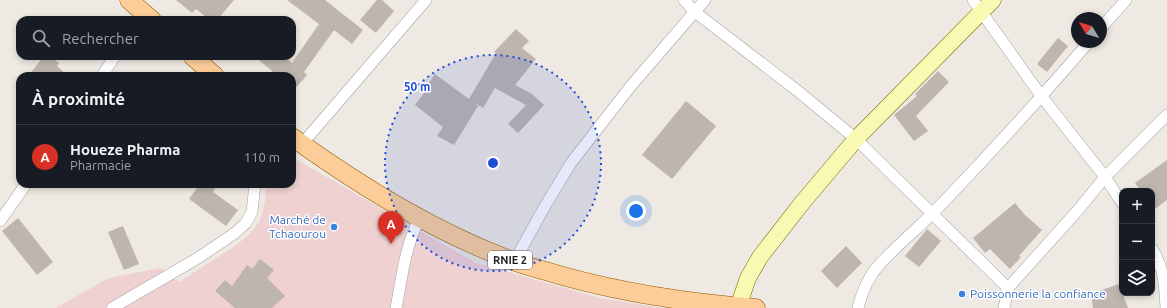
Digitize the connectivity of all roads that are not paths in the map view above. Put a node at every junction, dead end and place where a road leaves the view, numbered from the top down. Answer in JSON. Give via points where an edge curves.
{"nodes":[{"id":1,"x":129,"y":0,"type":"edge"},
{"id":2,"x":426,"y":0,"type":"edge"},
{"id":3,"x":684,"y":0,"type":"edge"},
{"id":4,"x":705,"y":0,"type":"edge"},
{"id":5,"x":993,"y":0,"type":"edge"},
{"id":6,"x":1126,"y":0,"type":"edge"},
{"id":7,"x":977,"y":6,"type":"edge"},
{"id":8,"x":695,"y":12,"type":"junction"},
{"id":9,"x":142,"y":16,"type":"edge"},
{"id":10,"x":1107,"y":21,"type":"edge"},
{"id":11,"x":1084,"y":48,"type":"edge"},
{"id":12,"x":112,"y":60,"type":"edge"},
{"id":13,"x":197,"y":60,"type":"edge"},
{"id":14,"x":105,"y":72,"type":"edge"},
{"id":15,"x":210,"y":72,"type":"edge"},
{"id":16,"x":1042,"y":96,"type":"junction"},
{"id":17,"x":1167,"y":115,"type":"edge"},
{"id":18,"x":856,"y":139,"type":"junction"},
{"id":19,"x":297,"y":140,"type":"edge"},
{"id":20,"x":1105,"y":177,"type":"junction"},
{"id":21,"x":23,"y":188,"type":"edge"},
{"id":22,"x":255,"y":188,"type":"edge"},
{"id":23,"x":1119,"y":198,"type":"edge"},
{"id":24,"x":933,"y":213,"type":"junction"},
{"id":25,"x":420,"y":218,"type":"junction"},
{"id":26,"x":0,"y":221,"type":"edge"},
{"id":27,"x":1155,"y":255,"type":"edge"},
{"id":28,"x":514,"y":262,"type":"junction"},
{"id":29,"x":1166,"y":281,"type":"edge"},
{"id":30,"x":1008,"y":288,"type":"junction"},
{"id":31,"x":747,"y":307,"type":"edge"},
{"id":32,"x":113,"y":308,"type":"edge"},
{"id":33,"x":396,"y":308,"type":"edge"},
{"id":34,"x":858,"y":308,"type":"edge"},
{"id":35,"x":1004,"y":308,"type":"edge"},
{"id":36,"x":1166,"y":308,"type":"edge"}],
"edges":[{"from":1,"to":9,"type":"main road"},
{"from":2,"to":19,"type":"street"},
{"from":3,"to":8,"type":"street"},
{"from":4,"to":8,"type":"street"},
{"from":5,"to":7,"type":"main road"},
{"from":6,"to":10,"type":"street"},
{"from":7,"to":16,"type":"street"},
{"from":7,"to":18,"type":"main road"},
{"from":8,"to":18,"type":"street"},
{"from":8,"to":28,"type":"street","via":[[630,87],[571,163]]},
{"from":11,"to":16,"type":"street"},
{"from":12,"to":14,"type":"street"},
{"from":13,"to":15,"type":"main road"},
{"from":16,"to":20,"type":"street"},
{"from":16,"to":24,"type":"street"},
{"from":17,"to":20,"type":"street"},
{"from":18,"to":24,"type":"street"},
{"from":18,"to":31,"type":"main road","via":[[760,258],[748,278]]},
{"from":19,"to":25,"type":"main road","number":"RNIE 2"},
{"from":20,"to":23,"type":"street"},
{"from":20,"to":30,"type":"street"},
{"from":21,"to":26,"type":"street"},
{"from":22,"to":32,"type":"street","via":[[252,212],[235,233]]},
{"from":24,"to":30,"type":"street"},
{"from":24,"to":34,"type":"street","via":[[879,265],[868,280]]},
{"from":25,"to":28,"type":"main road","number":"RNIE 2","via":[[451,235]]},
{"from":25,"to":33,"type":"street","via":[[410,240]]},
{"from":27,"to":29,"type":"street"},
{"from":28,"to":31,"type":"main road","number":"RNIE 2","via":[[626,291]]},
{"from":29,"to":36,"type":"street"},
{"from":30,"to":35,"type":"street"}]}
